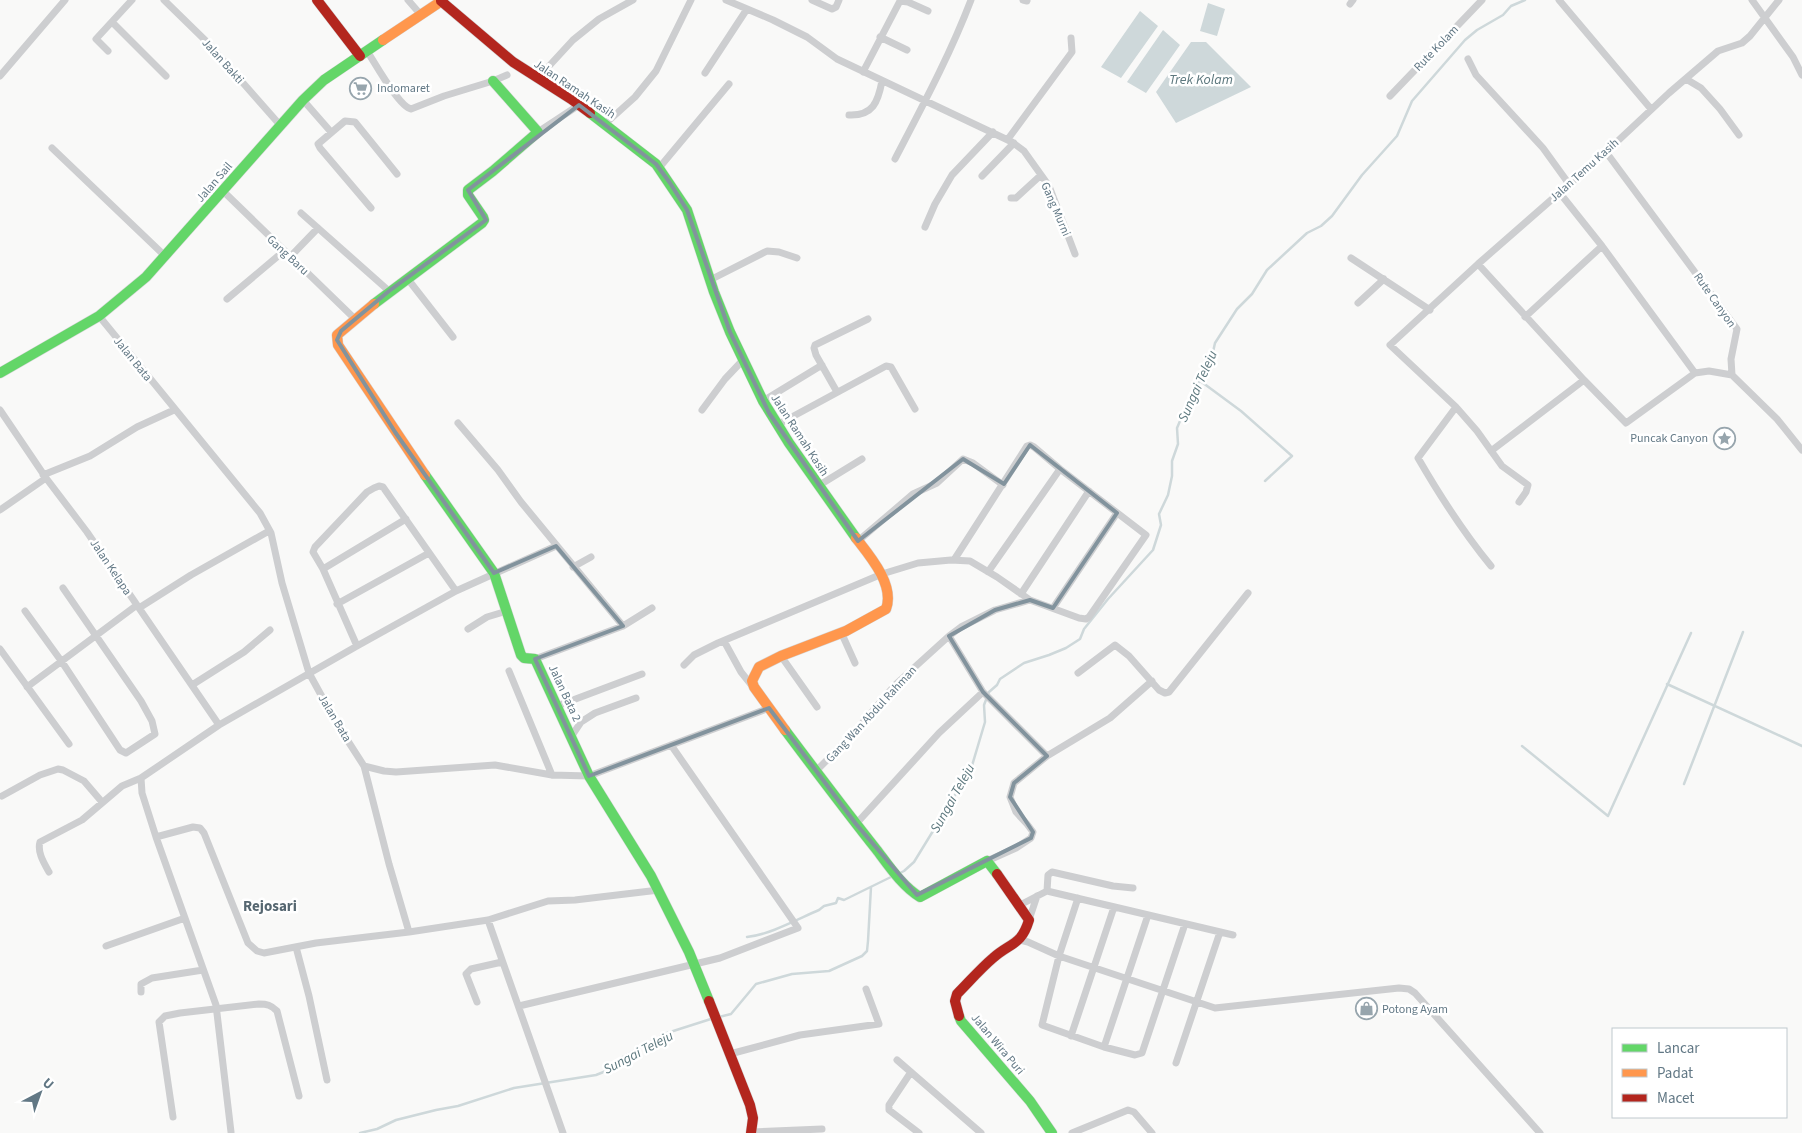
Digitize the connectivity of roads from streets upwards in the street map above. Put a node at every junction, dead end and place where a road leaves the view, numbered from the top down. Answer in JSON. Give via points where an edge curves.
{"nodes":[{"id":1,"x":65,"y":0,"type":"edge"},
{"id":2,"x":132,"y":0,"type":"edge"},
{"id":3,"x":164,"y":0,"type":"edge"},
{"id":4,"x":317,"y":0,"type":"edge"},
{"id":5,"x":408,"y":0,"type":"edge"},
{"id":6,"x":442,"y":0,"type":"edge"},
{"id":7,"x":633,"y":0,"type":"edge"},
{"id":8,"x":692,"y":0,"type":"edge"},
{"id":9,"x":726,"y":0,"type":"edge"},
{"id":10,"x":812,"y":0,"type":"edge"},
{"id":11,"x":839,"y":0,"type":"edge"},
{"id":12,"x":970,"y":0,"type":"edge"},
{"id":13,"x":1482,"y":0,"type":"edge"},
{"id":14,"x":1560,"y":0,"type":"edge"},
{"id":15,"x":1752,"y":0,"type":"edge"},
{"id":16,"x":1779,"y":0,"type":"edge"},
{"id":17,"x":747,"y":9,"type":"junction"},
{"id":18,"x":928,"y":12,"type":"dead end"},
{"id":19,"x":421,"y":15,"type":"junction"},
{"id":20,"x":1765,"y":17,"type":"junction"},
{"id":21,"x":112,"y":22,"type":"junction"},
{"id":22,"x":880,"y":37,"type":"junction"},
{"id":23,"x":1071,"y":38,"type":"dead end"},
{"id":24,"x":907,"y":50,"type":"dead end"},
{"id":25,"x":108,"y":51,"type":"dead end"},
{"id":26,"x":364,"y":54,"type":"junction"},
{"id":27,"x":1468,"y":59,"type":"dead end"},
{"id":28,"x":863,"y":72,"type":"junction"},
{"id":29,"x":705,"y":73,"type":"dead end"},
{"id":30,"x":507,"y":75,"type":"dead end"},
{"id":31,"x":1802,"y":75,"type":"edge"},
{"id":32,"x":0,"y":76,"type":"edge"},
{"id":33,"x":166,"y":76,"type":"dead end"},
{"id":34,"x":538,"y":78,"type":"junction"},
{"id":35,"x":1686,"y":79,"type":"junction"},
{"id":36,"x":493,"y":81,"type":"junction"},
{"id":37,"x":882,"y":81,"type":"junction"},
{"id":38,"x":729,"y":84,"type":"dead end"},
{"id":39,"x":1390,"y":96,"type":"dead end"},
{"id":40,"x":303,"y":100,"type":"junction"},
{"id":41,"x":925,"y":101,"type":"junction"},
{"id":42,"x":579,"y":105,"type":"junction"},
{"id":43,"x":1651,"y":109,"type":"junction"},
{"id":44,"x":849,"y":115,"type":"dead end"},
{"id":45,"x":604,"y":124,"type":"junction"},
{"id":46,"x":280,"y":125,"type":"junction"},
{"id":47,"x":331,"y":132,"type":"junction"},
{"id":48,"x":538,"y":132,"type":"junction"},
{"id":49,"x":993,"y":132,"type":"junction"},
{"id":50,"x":1738,"y":135,"type":"dead end"},
{"id":51,"x":1011,"y":141,"type":"junction"},
{"id":52,"x":52,"y":148,"type":"dead end"},
{"id":53,"x":1606,"y":152,"type":"junction"},
{"id":54,"x":895,"y":159,"type":"dead end"},
{"id":55,"x":659,"y":168,"type":"junction"},
{"id":56,"x":396,"y":174,"type":"dead end"},
{"id":57,"x":1041,"y":175,"type":"junction"},
{"id":58,"x":982,"y":176,"type":"dead end"},
{"id":59,"x":1569,"y":184,"type":"junction"},
{"id":60,"x":223,"y":191,"type":"junction"},
{"id":61,"x":1559,"y":192,"type":"junction"},
{"id":62,"x":1011,"y":198,"type":"dead end"},
{"id":63,"x":370,"y":208,"type":"dead end"},
{"id":64,"x":302,"y":214,"type":"dead end"},
{"id":65,"x":925,"y":227,"type":"dead end"},
{"id":66,"x":318,"y":228,"type":"junction"},
{"id":67,"x":1602,"y":246,"type":"junction"},
{"id":68,"x":284,"y":251,"type":"junction"},
{"id":69,"x":1075,"y":254,"type":"dead end"},
{"id":70,"x":165,"y":256,"type":"junction"},
{"id":71,"x":290,"y":257,"type":"junction"},
{"id":72,"x":797,"y":258,"type":"dead end"},
{"id":73,"x":1351,"y":258,"type":"dead end"},
{"id":74,"x":1478,"y":264,"type":"junction"},
{"id":75,"x":407,"y":278,"type":"junction"},
{"id":76,"x":1384,"y":279,"type":"junction"},
{"id":77,"x":710,"y":280,"type":"junction"},
{"id":78,"x":388,"y":290,"type":"junction"},
{"id":79,"x":227,"y":299,"type":"dead end"},
{"id":80,"x":1358,"y":303,"type":"dead end"},
{"id":81,"x":1430,"y":310,"type":"junction"},
{"id":82,"x":98,"y":316,"type":"junction"},
{"id":83,"x":1525,"y":317,"type":"junction"},
{"id":84,"x":355,"y":319,"type":"junction"},
{"id":85,"x":868,"y":319,"type":"dead end"},
{"id":86,"x":453,"y":337,"type":"dead end"},
{"id":87,"x":743,"y":360,"type":"junction"},
{"id":88,"x":822,"y":365,"type":"junction"},
{"id":89,"x":0,"y":373,"type":"edge"},
{"id":90,"x":1695,"y":373,"type":"junction"},
{"id":91,"x":1732,"y":375,"type":"junction"},
{"id":92,"x":1584,"y":380,"type":"junction"},
{"id":93,"x":837,"y":392,"type":"junction"},
{"id":94,"x":763,"y":402,"type":"junction"},
{"id":95,"x":1456,"y":407,"type":"junction"},
{"id":96,"x":916,"y":409,"type":"dead end"},
{"id":97,"x":0,"y":410,"type":"edge"},
{"id":98,"x":174,"y":410,"type":"junction"},
{"id":99,"x":702,"y":410,"type":"dead end"},
{"id":100,"x":458,"y":423,"type":"dead end"},
{"id":101,"x":777,"y":425,"type":"junction"},
{"id":102,"x":1802,"y":450,"type":"edge"},
{"id":103,"x":1491,"y":451,"type":"junction"},
{"id":104,"x":862,"y":459,"type":"dead end"},
{"id":105,"x":1060,"y":469,"type":"junction"},
{"id":106,"x":44,"y":477,"type":"junction"},
{"id":107,"x":1003,"y":485,"type":"junction"},
{"id":108,"x":818,"y":486,"type":"junction"},
{"id":109,"x":1089,"y":492,"type":"junction"},
{"id":110,"x":1520,"y":502,"type":"dead end"},
{"id":111,"x":0,"y":510,"type":"edge"},
{"id":112,"x":1117,"y":513,"type":"junction"},
{"id":113,"x":406,"y":519,"type":"junction"},
{"id":114,"x":269,"y":531,"type":"junction"},
{"id":115,"x":858,"y":541,"type":"junction"},
{"id":116,"x":556,"y":546,"type":"junction"},
{"id":117,"x":429,"y":553,"type":"junction"},
{"id":118,"x":591,"y":557,"type":"dead end"},
{"id":119,"x":954,"y":560,"type":"junction"},
{"id":120,"x":573,"y":566,"type":"junction"},
{"id":121,"x":1491,"y":566,"type":"dead end"},
{"id":122,"x":323,"y":569,"type":"junction"},
{"id":123,"x":988,"y":572,"type":"junction"},
{"id":124,"x":494,"y":573,"type":"junction"},
{"id":125,"x":882,"y":574,"type":"junction"},
{"id":126,"x":63,"y":588,"type":"dead end"},
{"id":127,"x":456,"y":592,"type":"junction"},
{"id":128,"x":1248,"y":592,"type":"dead end"},
{"id":129,"x":1021,"y":594,"type":"junction"},
{"id":130,"x":1030,"y":600,"type":"junction"},
{"id":131,"x":337,"y":604,"type":"junction"},
{"id":132,"x":138,"y":607,"type":"junction"},
{"id":133,"x":652,"y":608,"type":"dead end"},
{"id":134,"x":1053,"y":608,"type":"junction"},
{"id":135,"x":25,"y":611,"type":"dead end"},
{"id":136,"x":506,"y":611,"type":"junction"},
{"id":137,"x":623,"y":626,"type":"junction"},
{"id":138,"x":468,"y":629,"type":"dead end"},
{"id":139,"x":270,"y":630,"type":"dead end"},
{"id":140,"x":841,"y":632,"type":"junction"},
{"id":141,"x":97,"y":636,"type":"junction"},
{"id":142,"x":949,"y":636,"type":"junction"},
{"id":143,"x":724,"y":641,"type":"junction"},
{"id":144,"x":357,"y":646,"type":"junction"},
{"id":145,"x":0,"y":649,"type":"edge"},
{"id":146,"x":781,"y":656,"type":"junction"},
{"id":147,"x":535,"y":659,"type":"junction"},
{"id":148,"x":62,"y":662,"type":"junction"},
{"id":149,"x":855,"y":663,"type":"dead end"},
{"id":150,"x":684,"y":665,"type":"dead end"},
{"id":151,"x":509,"y":671,"type":"dead end"},
{"id":152,"x":309,"y":673,"type":"junction"},
{"id":153,"x":1078,"y":673,"type":"dead end"},
{"id":154,"x":642,"y":674,"type":"dead end"},
{"id":155,"x":1152,"y":682,"type":"junction"},
{"id":156,"x":192,"y":685,"type":"junction"},
{"id":157,"x":28,"y":687,"type":"junction"},
{"id":158,"x":754,"y":687,"type":"junction"},
{"id":159,"x":984,"y":693,"type":"junction"},
{"id":160,"x":636,"y":698,"type":"dead end"},
{"id":161,"x":557,"y":706,"type":"junction"},
{"id":162,"x":817,"y":707,"type":"dead end"},
{"id":163,"x":769,"y":708,"type":"junction"},
{"id":164,"x":220,"y":725,"type":"junction"},
{"id":165,"x":571,"y":737,"type":"junction"},
{"id":166,"x":69,"y":744,"type":"dead end"},
{"id":167,"x":671,"y":745,"type":"junction"},
{"id":168,"x":1047,"y":756,"type":"junction"},
{"id":169,"x":364,"y":766,"type":"junction"},
{"id":170,"x":815,"y":772,"type":"junction"},
{"id":171,"x":552,"y":775,"type":"junction"},
{"id":172,"x":589,"y":776,"type":"junction"},
{"id":173,"x":141,"y":778,"type":"junction"},
{"id":174,"x":2,"y":796,"type":"dead end"},
{"id":175,"x":102,"y":802,"type":"junction"},
{"id":176,"x":856,"y":824,"type":"junction"},
{"id":177,"x":156,"y":837,"type":"junction"},
{"id":178,"x":987,"y":862,"type":"junction"},
{"id":179,"x":49,"y":872,"type":"dead end"},
{"id":180,"x":1133,"y":888,"type":"dead end"},
{"id":181,"x":659,"y":890,"type":"junction"},
{"id":182,"x":1047,"y":891,"type":"junction"},
{"id":183,"x":1038,"y":896,"type":"junction"},
{"id":184,"x":1078,"y":898,"type":"junction"},
{"id":185,"x":1020,"y":905,"type":"junction"},
{"id":186,"x":1114,"y":907,"type":"junction"},
{"id":187,"x":1148,"y":915,"type":"junction"},
{"id":188,"x":185,"y":918,"type":"junction"},
{"id":189,"x":488,"y":920,"type":"junction"},
{"id":190,"x":1029,"y":920,"type":"junction"},
{"id":191,"x":1185,"y":924,"type":"junction"},
{"id":192,"x":409,"y":932,"type":"junction"},
{"id":193,"x":1220,"y":932,"type":"junction"},
{"id":194,"x":1233,"y":935,"type":"dead end"},
{"id":195,"x":1020,"y":940,"type":"junction"},
{"id":196,"x":106,"y":946,"type":"dead end"},
{"id":197,"x":296,"y":947,"type":"junction"},
{"id":198,"x":1059,"y":956,"type":"junction"},
{"id":199,"x":502,"y":962,"type":"junction"},
{"id":200,"x":694,"y":964,"type":"junction"},
{"id":201,"x":1094,"y":968,"type":"junction"},
{"id":202,"x":203,"y":970,"type":"junction"},
{"id":203,"x":1127,"y":979,"type":"junction"},
{"id":204,"x":866,"y":989,"type":"dead end"},
{"id":205,"x":1162,"y":991,"type":"junction"},
{"id":206,"x":141,"y":992,"type":"dead end"},
{"id":207,"x":477,"y":1002,"type":"dead end"},
{"id":208,"x":1196,"y":1002,"type":"junction"},
{"id":209,"x":519,"y":1006,"type":"junction"},
{"id":210,"x":216,"y":1009,"type":"junction"},
{"id":211,"x":1071,"y":1036,"type":"junction"},
{"id":212,"x":1104,"y":1047,"type":"junction"},
{"id":213,"x":730,"y":1054,"type":"junction"},
{"id":214,"x":897,"y":1060,"type":"dead end"},
{"id":215,"x":1176,"y":1062,"type":"dead end"},
{"id":216,"x":911,"y":1072,"type":"junction"},
{"id":217,"x":327,"y":1080,"type":"dead end"},
{"id":218,"x":299,"y":1096,"type":"dead end"},
{"id":219,"x":173,"y":1117,"type":"dead end"},
{"id":220,"x":822,"y":1129,"type":"dead end"},
{"id":221,"x":231,"y":1132,"type":"edge"},
{"id":222,"x":751,"y":1132,"type":"edge"},
{"id":223,"x":563,"y":1133,"type":"edge"},
{"id":224,"x":919,"y":1133,"type":"edge"},
{"id":225,"x":981,"y":1133,"type":"edge"},
{"id":226,"x":1052,"y":1133,"type":"edge"},
{"id":227,"x":1072,"y":1133,"type":"edge"},
{"id":228,"x":1152,"y":1133,"type":"edge"},
{"id":229,"x":1540,"y":1133,"type":"edge"}],
"edges":[{"from":1,"to":32,"type":"street"},
{"from":2,"to":21,"type":"street"},
{"from":3,"to":46,"type":"street","name":"Jalan Bakti","via":[[207,42]]},
{"from":4,"to":26,"type":"street"},
{"from":5,"to":19,"type":"street"},
{"from":6,"to":19,"type":"street","name":"Jalan Sail"},
{"from":6,"to":34,"type":"street","name":"Jalan Ramah Kasih","via":[[512,62]]},
{"from":7,"to":34,"type":"street","via":[[599,19],[573,40]]},
{"from":8,"to":45,"type":"street","via":[[656,71],[635,96]]},
{"from":9,"to":17,"type":"street"},
{"from":10,"to":11,"type":"street","via":[[832,9]]},
{"from":12,"to":41,"type":"street"},
{"from":13,"to":39,"type":"street","name":"Rute Kolam"},
{"from":14,"to":43,"type":"street"},
{"from":15,"to":20,"type":"street"},
{"from":16,"to":20,"type":"street","name":"Jalan Temu Kasih"},
{"from":17,"to":28,"type":"street","via":[[807,38]]},
{"from":17,"to":29,"type":"street"},
{"from":18,"to":22,"type":"street","via":[[900,1]]},
{"from":19,"to":26,"type":"street","name":"Jalan Sail"},
{"from":20,"to":31,"type":"street"},
{"from":20,"to":35,"type":"street","name":"Jalan Temu Kasih","via":[[1742,43],[1718,51]]},
{"from":21,"to":25,"type":"street","via":[[96,39]]},
{"from":21,"to":33,"type":"street"},
{"from":22,"to":24,"type":"street"},
{"from":22,"to":28,"type":"street"},
{"from":23,"to":51,"type":"street","via":[[1072,52]]},
{"from":26,"to":36,"type":"street","via":[[399,100],[411,109]]},
{"from":26,"to":40,"type":"street","name":"Jalan Sail","via":[[324,80]]},
{"from":27,"to":59,"type":"street","via":[[1476,76],[1543,148]]},
{"from":28,"to":37,"type":"street"},
{"from":30,"to":36,"type":"street"},
{"from":34,"to":42,"type":"street","name":"Jalan Ramah Kasih"},
{"from":35,"to":43,"type":"street","name":"Jalan Temu Kasih"},
{"from":35,"to":50,"type":"street","via":[[1701,88]]},
{"from":36,"to":48,"type":"street"},
{"from":37,"to":41,"type":"street"},
{"from":37,"to":44,"type":"street","via":[[871,110]]},
{"from":38,"to":55,"type":"street"},
{"from":40,"to":46,"type":"street","name":"Jalan Sail"},
{"from":40,"to":47,"type":"street"},
{"from":41,"to":49,"type":"street"},
{"from":41,"to":54,"type":"street"},
{"from":42,"to":45,"type":"street","name":"Jalan Ramah Kasih"},
{"from":42,"to":48,"type":"street"},
{"from":43,"to":53,"type":"street","name":"Jalan Temu Kasih"},
{"from":45,"to":55,"type":"street","name":"Jalan Ramah Kasih"},
{"from":46,"to":60,"type":"street","name":"Jalan Sail"},
{"from":47,"to":56,"type":"street","via":[[345,121],[355,122]]},
{"from":47,"to":63,"type":"street","via":[[318,144],[320,148]]},
{"from":48,"to":75,"type":"street","name":"Jalan Bata 2","via":[[468,190],[483,217],[482,223]]},
{"from":49,"to":51,"type":"street"},
{"from":49,"to":65,"type":"street","via":[[952,175]]},
{"from":51,"to":57,"type":"street","name":"Gang Murni","via":[[1024,151]]},
{"from":51,"to":58,"type":"street"},
{"from":52,"to":70,"type":"street"},
{"from":53,"to":59,"type":"street","name":"Jalan Temu Kasih"},
{"from":53,"to":91,"type":"street","name":"Rute Canyon","via":[[1737,329],[1731,359]]},
{"from":55,"to":77,"type":"street","name":"Jalan Ramah Kasih","via":[[687,210]]},
{"from":57,"to":62,"type":"street","via":[[1016,198]]},
{"from":57,"to":69,"type":"street","name":"Gang Murni","via":[[1049,186]]},
{"from":59,"to":61,"type":"street","name":"Jalan Temu Kasih"},
{"from":60,"to":68,"type":"street","name":"Gang Baru"},
{"from":60,"to":70,"type":"street","name":"Jalan Sail"},
{"from":61,"to":67,"type":"street"},
{"from":61,"to":74,"type":"street","name":"Jalan Temu Kasih"},
{"from":64,"to":66,"type":"street"},
{"from":66,"to":71,"type":"street"},
{"from":66,"to":78,"type":"street"},
{"from":67,"to":83,"type":"street"},
{"from":67,"to":90,"type":"street"},
{"from":68,"to":71,"type":"street","name":"Gang Baru"},
{"from":68,"to":79,"type":"street"},
{"from":70,"to":82,"type":"street","name":"Jalan Sail","via":[[146,277]]},
{"from":71,"to":84,"type":"street","name":"Gang Baru"},
{"from":72,"to":77,"type":"street","via":[[767,251]]},
{"from":73,"to":76,"type":"street"},
{"from":74,"to":81,"type":"street","name":"Jalan Temu Kasih"},
{"from":74,"to":83,"type":"street"},
{"from":75,"to":78,"type":"street","name":"Jalan Bata 2"},
{"from":75,"to":86,"type":"street"},
{"from":76,"to":80,"type":"street"},
{"from":76,"to":81,"type":"street"},
{"from":77,"to":87,"type":"street","name":"Jalan Ramah Kasih"},
{"from":78,"to":84,"type":"street","name":"Jalan Bata 2"},
{"from":81,"to":95,"type":"street","name":"Jalan Temu Kasih","via":[[1390,345]]},
{"from":82,"to":89,"type":"street","name":"Jalan Sail"},
{"from":82,"to":98,"type":"street","name":"Jalan Bata"},
{"from":83,"to":92,"type":"street"},
{"from":84,"to":124,"type":"street","name":"Jalan Bata 2","via":[[338,336],[338,345],[394,432]]},
{"from":85,"to":88,"type":"street","via":[[815,346]]},
{"from":87,"to":94,"type":"street","name":"Jalan Ramah Kasih"},
{"from":87,"to":99,"type":"street"},
{"from":88,"to":93,"type":"street"},
{"from":88,"to":94,"type":"street"},
{"from":90,"to":91,"type":"street","via":[[1710,371]]},
{"from":90,"to":92,"type":"street","via":[[1626,422]]},
{"from":91,"to":102,"type":"street","via":[[1777,419]]},
{"from":92,"to":103,"type":"street"},
{"from":93,"to":96,"type":"street","via":[[888,365]]},
{"from":93,"to":101,"type":"street"},
{"from":94,"to":101,"type":"street","name":"Jalan Ramah Kasih"},
{"from":95,"to":103,"type":"street"},
{"from":95,"to":121,"type":"street","via":[[1418,458],[1447,508]]},
{"from":97,"to":106,"type":"street","name":"Jalan Kelapa"},
{"from":98,"to":106,"type":"street"},
{"from":98,"to":114,"type":"street","name":"Jalan Bata","via":[[260,513]]},
{"from":100,"to":116,"type":"street"},
{"from":101,"to":108,"type":"street","name":"Jalan Ramah Kasih"},
{"from":103,"to":110,"type":"street","via":[[1502,466],[1528,485]]},
{"from":104,"to":108,"type":"street"},
{"from":105,"to":107,"type":"street","via":[[1030,445]]},
{"from":105,"to":109,"type":"street"},
{"from":105,"to":123,"type":"street"},
{"from":106,"to":111,"type":"street"},
{"from":106,"to":132,"type":"street","name":"Jalan Kelapa","via":[[87,532]]},
{"from":107,"to":115,"type":"street","via":[[963,458],[937,483],[913,494]]},
{"from":107,"to":119,"type":"street"},
{"from":108,"to":115,"type":"street","name":"Jalan Ramah Kasih"},
{"from":109,"to":112,"type":"street"},
{"from":109,"to":129,"type":"street"},
{"from":112,"to":134,"type":"street"},
{"from":112,"to":134,"type":"street","via":[[1146,535],[1089,617],[1079,618]]},
{"from":113,"to":117,"type":"street"},
{"from":113,"to":122,"type":"street"},
{"from":113,"to":122,"type":"street","via":[[383,487],[367,492],[315,547],[313,552]]},
{"from":114,"to":132,"type":"street"},
{"from":114,"to":152,"type":"street","name":"Jalan Bata"},
{"from":115,"to":125,"type":"street","name":"Jalan Ramah Kasih"},
{"from":116,"to":120,"type":"street"},
{"from":116,"to":124,"type":"street"},
{"from":117,"to":127,"type":"street"},
{"from":117,"to":131,"type":"street"},
{"from":118,"to":120,"type":"street"},
{"from":119,"to":123,"type":"street","via":[[970,561]]},
{"from":119,"to":125,"type":"street","via":[[918,563]]},
{"from":120,"to":137,"type":"street"},
{"from":122,"to":131,"type":"street"},
{"from":123,"to":129,"type":"street"},
{"from":124,"to":127,"type":"street"},
{"from":124,"to":136,"type":"street","name":"Jalan Bata 2"},
{"from":125,"to":140,"type":"street","name":"Jalan Ramah Kasih","via":[[889,601],[886,609]]},
{"from":125,"to":143,"type":"street"},
{"from":126,"to":141,"type":"street"},
{"from":127,"to":144,"type":"street"},
{"from":128,"to":155,"type":"street","via":[[1169,692],[1163,692]]},
{"from":129,"to":130,"type":"street"},
{"from":130,"to":134,"type":"street"},
{"from":130,"to":142,"type":"street","name":"Gang Wan Abdul Rahman","via":[[995,610]]},
{"from":131,"to":144,"type":"street"},
{"from":132,"to":141,"type":"street"},
{"from":132,"to":156,"type":"street","name":"Jalan Kelapa"},
{"from":133,"to":137,"type":"street"},
{"from":135,"to":148,"type":"street"},
{"from":136,"to":138,"type":"street","via":[[487,617]]},
{"from":136,"to":147,"type":"street","name":"Jalan Bata 2","via":[[521,655]]},
{"from":137,"to":147,"type":"street"},
{"from":139,"to":156,"type":"street","via":[[244,652]]},
{"from":140,"to":146,"type":"street","name":"Jalan Ramah Kasih"},
{"from":140,"to":149,"type":"street"},
{"from":141,"to":148,"type":"street"},
{"from":141,"to":148,"type":"street","via":[[148,711],[155,728],[149,739],[126,753],[120,750]]},
{"from":142,"to":159,"type":"street"},
{"from":142,"to":170,"type":"street","name":"Gang Wan Abdul Rahman","via":[[895,685]]},
{"from":143,"to":150,"type":"street","via":[[694,655]]},
{"from":143,"to":158,"type":"street","via":[[741,672]]},
{"from":144,"to":152,"type":"street"},
{"from":145,"to":157,"type":"street"},
{"from":146,"to":158,"type":"street","name":"Jalan Ramah Kasih","via":[[759,667],[752,681]]},
{"from":146,"to":162,"type":"street"},
{"from":147,"to":161,"type":"street","name":"Jalan Bata 2"},
{"from":148,"to":157,"type":"street"},
{"from":151,"to":171,"type":"street"},
{"from":152,"to":164,"type":"street"},
{"from":152,"to":169,"type":"street","name":"Jalan Bata"},
{"from":153,"to":155,"type":"street","via":[[1115,645]]},
{"from":154,"to":161,"type":"street"},
{"from":155,"to":168,"type":"street","via":[[1110,718]]},
{"from":156,"to":164,"type":"street","name":"Jalan Kelapa"},
{"from":157,"to":166,"type":"street"},
{"from":158,"to":163,"type":"street"},
{"from":159,"to":168,"type":"street"},
{"from":159,"to":176,"type":"street","via":[[939,733]]},
{"from":160,"to":165,"type":"street","via":[[595,713],[581,722]]},
{"from":161,"to":165,"type":"street","name":"Jalan Bata 2"},
{"from":163,"to":167,"type":"street"},
{"from":163,"to":170,"type":"street"},
{"from":164,"to":173,"type":"street"},
{"from":165,"to":172,"type":"street","name":"Jalan Bata 2"},
{"from":167,"to":172,"type":"street"},
{"from":167,"to":200,"type":"street","via":[[797,925],[797,929]]},
{"from":168,"to":178,"type":"street","via":[[1014,783],[1010,797],[1016,812],[1032,832],[1031,838]]},
{"from":169,"to":171,"type":"street","via":[[396,772],[495,764]]},
{"from":169,"to":192,"type":"street","name":"Jalan Bata"},
{"from":170,"to":176,"type":"street"},
{"from":171,"to":172,"type":"street"},
{"from":172,"to":181,"type":"street","name":"Jalan Bata 2"},
{"from":173,"to":175,"type":"street","via":[[122,786]]},
{"from":173,"to":177,"type":"street","via":[[142,793]]},
{"from":174,"to":175,"type":"street","via":[[58,769],[84,781]]},
{"from":175,"to":179,"type":"street","via":[[82,820],[40,842],[41,855]]},
{"from":176,"to":178,"type":"street","via":[[905,884],[920,897]]},
{"from":177,"to":188,"type":"street"},
{"from":177,"to":197,"type":"street","via":[[193,826],[200,828],[248,943],[257,952],[264,953]]},
{"from":178,"to":185,"type":"street"},
{"from":180,"to":182,"type":"street","via":[[1052,872],[1048,875]]},
{"from":181,"to":189,"type":"street","via":[[548,901]]},
{"from":181,"to":200,"type":"street","name":"Jalan Bata 2"},
{"from":182,"to":183,"type":"street"},
{"from":182,"to":184,"type":"street"},
{"from":183,"to":185,"type":"street"},
{"from":183,"to":190,"type":"street"},
{"from":184,"to":186,"type":"street"},
{"from":184,"to":198,"type":"street"},
{"from":185,"to":190,"type":"street"},
{"from":186,"to":187,"type":"street"},
{"from":186,"to":201,"type":"street"},
{"from":187,"to":191,"type":"street"},
{"from":187,"to":203,"type":"street"},
{"from":188,"to":196,"type":"street"},
{"from":188,"to":202,"type":"street"},
{"from":189,"to":192,"type":"street"},
{"from":189,"to":199,"type":"street"},
{"from":190,"to":195,"type":"street"},
{"from":191,"to":193,"type":"street"},
{"from":191,"to":205,"type":"street"},
{"from":192,"to":197,"type":"street"},
{"from":193,"to":194,"type":"street"},
{"from":193,"to":208,"type":"street"},
{"from":195,"to":198,"type":"street"},
{"from":195,"to":226,"type":"street","name":"Jalan Wira Puri","via":[[994,958],[957,994],[955,1001],[961,1021],[1030,1101]]},
{"from":197,"to":217,"type":"street"},
{"from":198,"to":201,"type":"street"},
{"from":198,"to":211,"type":"street","via":[[1042,1024]]},
{"from":199,"to":207,"type":"street","via":[[471,969],[466,974]]},
{"from":199,"to":209,"type":"street"},
{"from":200,"to":209,"type":"street"},
{"from":200,"to":213,"type":"street","name":"Jalan Bata 2"},
{"from":201,"to":203,"type":"street"},
{"from":201,"to":211,"type":"street"},
{"from":202,"to":206,"type":"street","via":[[152,978],[141,984]]},
{"from":202,"to":210,"type":"street"},
{"from":203,"to":205,"type":"street"},
{"from":203,"to":212,"type":"street"},
{"from":204,"to":213,"type":"street","via":[[879,1024],[800,1035]]},
{"from":205,"to":208,"type":"street"},
{"from":205,"to":212,"type":"street","via":[[1142,1053],[1135,1055]]},
{"from":208,"to":215,"type":"street"},
{"from":208,"to":229,"type":"street","via":[[1215,1008],[1409,989]]},
{"from":209,"to":223,"type":"street"},
{"from":210,"to":218,"type":"street","via":[[273,1006]]},
{"from":210,"to":219,"type":"street","via":[[165,1016],[159,1022]]},
{"from":210,"to":221,"type":"street"},
{"from":211,"to":212,"type":"street"},
{"from":213,"to":222,"type":"street","name":"Jalan Bata 2","via":[[750,1105]]},
{"from":214,"to":216,"type":"street"},
{"from":216,"to":224,"type":"street","via":[[889,1105],[890,1110]]},
{"from":216,"to":225,"type":"street"},
{"from":220,"to":222,"type":"street"},
{"from":227,"to":228,"type":"street","via":[[1128,1110],[1134,1112]]}]}
